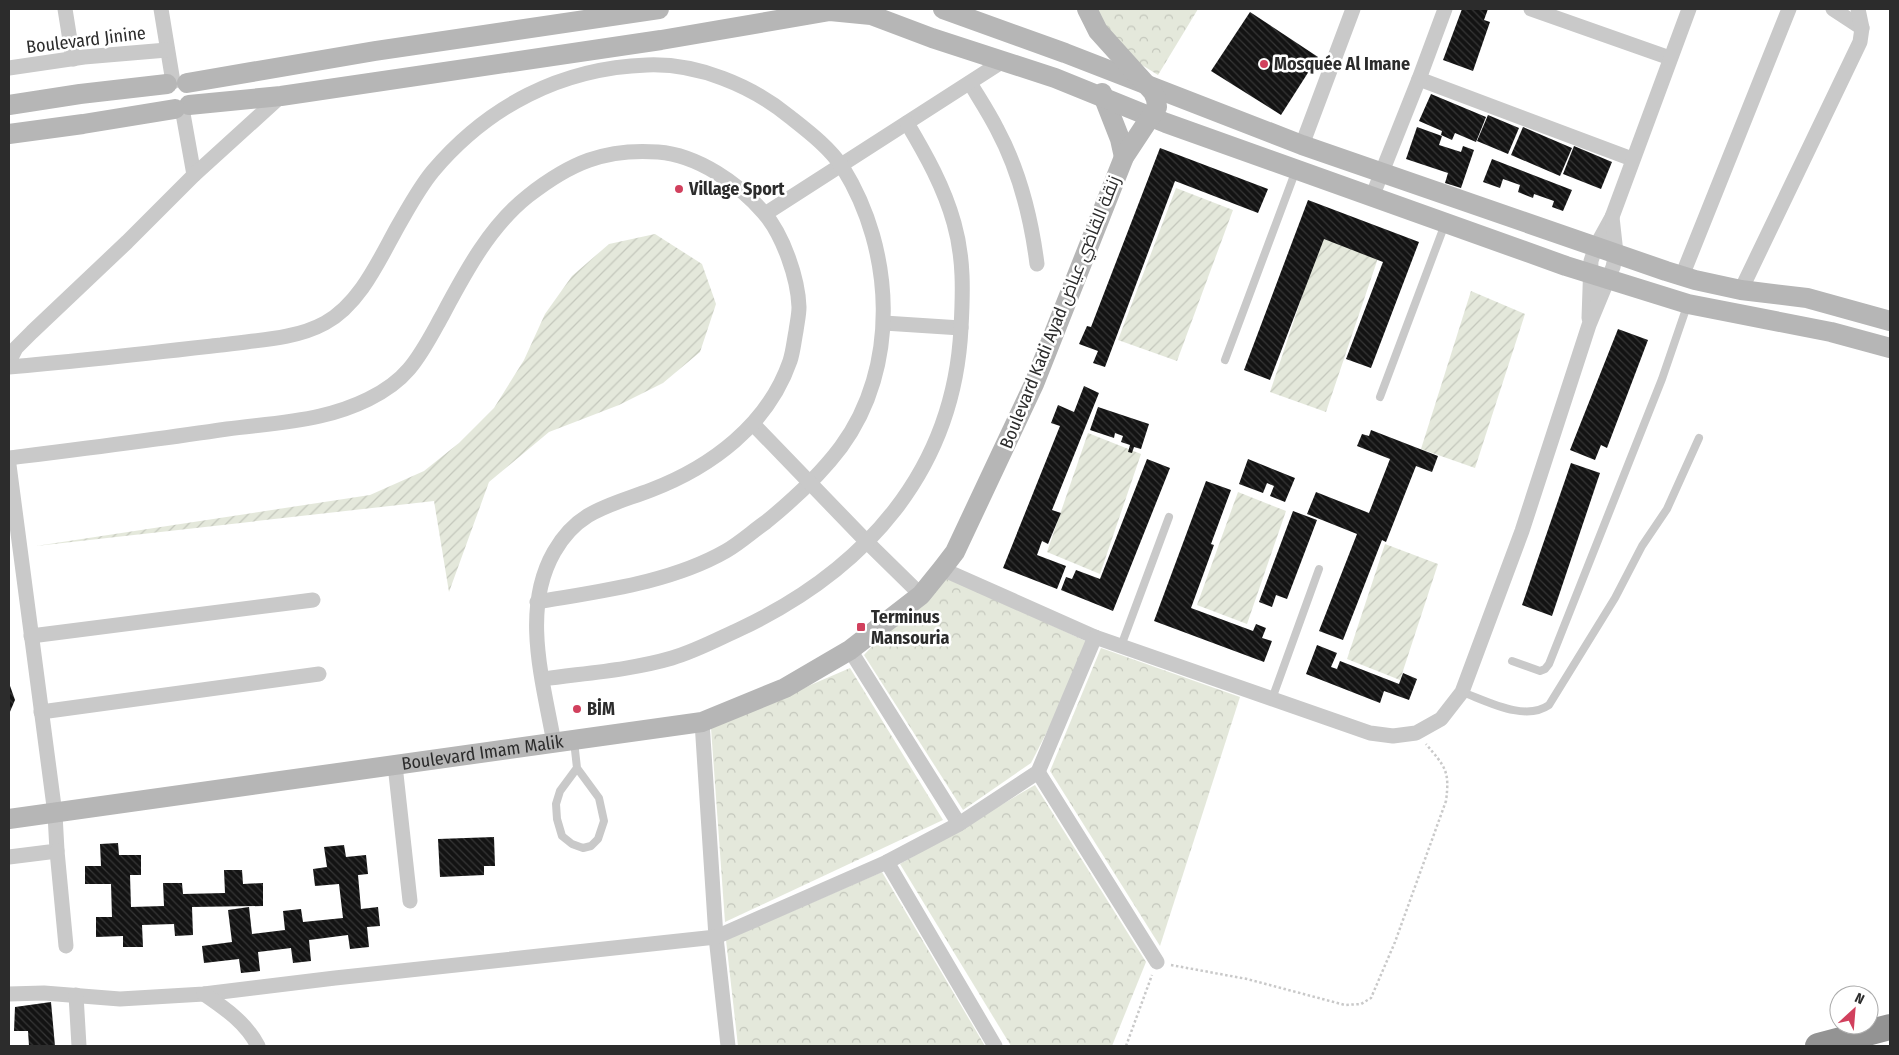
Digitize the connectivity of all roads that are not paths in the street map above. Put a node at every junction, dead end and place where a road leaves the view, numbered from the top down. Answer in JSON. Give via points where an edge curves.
{"nodes":[{"id":1,"x":65,"y":9,"type":"edge"},
{"id":2,"x":161,"y":9,"type":"edge"},
{"id":3,"x":659,"y":9,"type":"edge"},
{"id":4,"x":943,"y":9,"type":"edge"},
{"id":5,"x":1087,"y":9,"type":"edge"},
{"id":6,"x":1353,"y":9,"type":"edge"},
{"id":7,"x":1445,"y":9,"type":"edge"},
{"id":8,"x":1531,"y":9,"type":"edge"},
{"id":9,"x":1689,"y":9,"type":"edge"},
{"id":10,"x":1789,"y":9,"type":"edge"},
{"id":11,"x":1833,"y":9,"type":"edge"},
{"id":12,"x":1858,"y":9,"type":"edge"},
{"id":13,"x":1862,"y":28,"type":"junction"},
{"id":14,"x":1098,"y":31,"type":"junction"},
{"id":15,"x":167,"y":50,"type":"junction"},
{"id":16,"x":1670,"y":58,"type":"junction"},
{"id":17,"x":73,"y":59,"type":"junction"},
{"id":18,"x":1003,"y":61,"type":"junction"},
{"id":19,"x":1097,"y":65,"type":"junction"},
{"id":20,"x":9,"y":68,"type":"edge"},
{"id":21,"x":1419,"y":79,"type":"junction"},
{"id":22,"x":176,"y":83,"type":"junction"},
{"id":23,"x":970,"y":83,"type":"junction"},
{"id":24,"x":1146,"y":84,"type":"junction"},
{"id":25,"x":281,"y":96,"type":"junction"},
{"id":26,"x":1104,"y":98,"type":"junction"},
{"id":27,"x":9,"y":105,"type":"edge"},
{"id":28,"x":182,"y":108,"type":"junction"},
{"id":29,"x":1150,"y":117,"type":"junction"},
{"id":30,"x":907,"y":123,"type":"junction"},
{"id":31,"x":9,"y":134,"type":"edge"},
{"id":32,"x":1302,"y":146,"type":"junction"},
{"id":33,"x":1124,"y":157,"type":"junction"},
{"id":34,"x":1632,"y":159,"type":"junction"},
{"id":35,"x":841,"y":165,"type":"junction"},
{"id":36,"x":1296,"y":170,"type":"junction"},
{"id":37,"x":1382,"y":173,"type":"junction"},
{"id":38,"x":194,"y":175,"type":"junction"},
{"id":39,"x":1372,"y":197,"type":"junction"},
{"id":40,"x":765,"y":214,"type":"junction"},
{"id":41,"x":1612,"y":217,"type":"junction"},
{"id":42,"x":1446,"y":222,"type":"junction"},
{"id":43,"x":1596,"y":246,"type":"junction"},
{"id":44,"x":1616,"y":253,"type":"junction"},
{"id":45,"x":1037,"y":264,"type":"dead end"},
{"id":46,"x":1600,"y":276,"type":"junction"},
{"id":47,"x":1682,"y":276,"type":"junction"},
{"id":48,"x":1741,"y":290,"type":"junction"},
{"id":49,"x":1688,"y":304,"type":"junction"},
{"id":50,"x":1890,"y":321,"type":"edge"},
{"id":51,"x":884,"y":323,"type":"junction"},
{"id":52,"x":961,"y":328,"type":"junction"},
{"id":53,"x":1890,"y":348,"type":"edge"},
{"id":54,"x":1225,"y":360,"type":"dead end"},
{"id":55,"x":9,"y":362,"type":"edge"},
{"id":56,"x":9,"y":368,"type":"edge"},
{"id":57,"x":1380,"y":398,"type":"dead end"},
{"id":58,"x":753,"y":424,"type":"junction"},
{"id":59,"x":1699,"y":438,"type":"dead end"},
{"id":60,"x":9,"y":458,"type":"edge"},
{"id":61,"x":9,"y":465,"type":"edge"},
{"id":62,"x":810,"y":484,"type":"junction"},
{"id":63,"x":1169,"y":516,"type":"dead end"},
{"id":64,"x":867,"y":542,"type":"junction"},
{"id":65,"x":16,"y":566,"type":"edge"},
{"id":66,"x":942,"y":568,"type":"junction"},
{"id":67,"x":1319,"y":570,"type":"dead end"},
{"id":68,"x":921,"y":595,"type":"junction"},
{"id":69,"x":313,"y":600,"type":"dead end"},
{"id":70,"x":537,"y":602,"type":"junction"},
{"id":71,"x":31,"y":636,"type":"junction"},
{"id":72,"x":1095,"y":637,"type":"junction"},
{"id":73,"x":1120,"y":646,"type":"junction"},
{"id":74,"x":850,"y":650,"type":"junction"},
{"id":75,"x":1512,"y":661,"type":"dead end"},
{"id":76,"x":319,"y":674,"type":"dead end"},
{"id":77,"x":543,"y":679,"type":"junction"},
{"id":78,"x":1462,"y":692,"type":"junction"},
{"id":79,"x":1272,"y":698,"type":"junction"},
{"id":80,"x":41,"y":712,"type":"junction"},
{"id":81,"x":702,"y":722,"type":"junction"},
{"id":82,"x":574,"y":741,"type":"junction"},
{"id":83,"x":554,"y":743,"type":"junction"},
{"id":84,"x":394,"y":766,"type":"junction"},
{"id":85,"x":577,"y":768,"type":"junction"},
{"id":86,"x":1038,"y":772,"type":"junction"},
{"id":87,"x":55,"y":814,"type":"junction"},
{"id":88,"x":9,"y":819,"type":"edge"},
{"id":89,"x":959,"y":824,"type":"junction"},
{"id":90,"x":57,"y":852,"type":"junction"},
{"id":91,"x":9,"y":856,"type":"edge"},
{"id":92,"x":887,"y":862,"type":"junction"},
{"id":93,"x":410,"y":901,"type":"dead end"},
{"id":94,"x":716,"y":937,"type":"junction"},
{"id":95,"x":66,"y":946,"type":"dead end"},
{"id":96,"x":1157,"y":962,"type":"road end"},
{"id":97,"x":9,"y":994,"type":"edge"},
{"id":98,"x":204,"y":994,"type":"junction"},
{"id":99,"x":76,"y":995,"type":"junction"},
{"id":100,"x":1886,"y":1027,"type":"edge"},
{"id":101,"x":79,"y":1046,"type":"edge"},
{"id":102,"x":258,"y":1046,"type":"edge"},
{"id":103,"x":728,"y":1046,"type":"edge"},
{"id":104,"x":995,"y":1046,"type":"edge"},
{"id":105,"x":1818,"y":1046,"type":"edge"}],
"edges":[{"from":1,"to":17,"type":"street"},
{"from":2,"to":15,"type":"street"},
{"from":3,"to":22,"type":"street"},
{"from":4,"to":19,"type":"street"},
{"from":5,"to":14,"type":"street"},
{"from":6,"to":32,"type":"street"},
{"from":7,"to":21,"type":"street"},
{"from":8,"to":16,"type":"street"},
{"from":9,"to":16,"type":"street"},
{"from":10,"to":47,"type":"street"},
{"from":11,"to":13,"type":"street"},
{"from":12,"to":13,"type":"street"},
{"from":13,"to":48,"type":"street","via":[[1860,42]]},
{"from":14,"to":19,"type":"street"},
{"from":14,"to":24,"type":"street"},
{"from":15,"to":17,"type":"street","name":"Boulevard Jinine"},
{"from":15,"to":22,"type":"street"},
{"from":16,"to":34,"type":"street"},
{"from":17,"to":20,"type":"street","name":"Boulevard Jinine"},
{"from":18,"to":23,"type":"street"},
{"from":18,"to":25,"type":"street","via":[[871,15],[830,11],[661,40]]},
{"from":18,"to":26,"type":"street"},
{"from":19,"to":24,"type":"street"},
{"from":19,"to":26,"type":"street"},
{"from":21,"to":34,"type":"street"},
{"from":21,"to":37,"type":"street"},
{"from":22,"to":27,"type":"street"},
{"from":22,"to":28,"type":"street","via":[[192,90],[193,98]]},
{"from":23,"to":30,"type":"street"},
{"from":23,"to":45,"type":"street","via":[[998,130],[1018,179],[1030,218]]},
{"from":24,"to":29,"type":"street","via":[[1157,104]]},
{"from":24,"to":32,"type":"street"},
{"from":25,"to":28,"type":"street"},
{"from":25,"to":38,"type":"street"},
{"from":26,"to":29,"type":"street"},
{"from":26,"to":33,"type":"street"},
{"from":28,"to":31,"type":"street"},
{"from":28,"to":38,"type":"street"},
{"from":29,"to":33,"type":"street","name":"Boulevard Kadi Ayad زنقة القاضي عياض"},
{"from":29,"to":36,"type":"street"},
{"from":30,"to":35,"type":"street"},
{"from":30,"to":52,"type":"street","via":[[931,163],[954,222],[962,259],[964,302]]},
{"from":32,"to":37,"type":"street"},
{"from":33,"to":66,"type":"street","name":"Boulevard Kadi Ayad زنقة القاضي عياض","via":[[1034,384],[955,552]]},
{"from":34,"to":41,"type":"street"},
{"from":35,"to":40,"type":"street"},
{"from":35,"to":51,"type":"street","via":[[862,204],[873,234],[880,265]]},
{"from":35,"to":56,"type":"street","via":[[815,137],[778,107],[753,91],[716,76],[677,67],[647,65],[598,71],[552,83],[524,96],[471,133],[432,172],[415,196],[360,290],[342,311],[325,323],[302,332],[262,340]]},
{"from":36,"to":39,"type":"street"},
{"from":36,"to":54,"type":"lane"},
{"from":37,"to":39,"type":"street"},
{"from":37,"to":43,"type":"street"},
{"from":38,"to":55,"type":"street","via":[[16,348]]},
{"from":39,"to":42,"type":"street"},
{"from":40,"to":58,"type":"street","via":[[781,238],[799,308],[791,359],[777,390]]},
{"from":40,"to":60,"type":"street","via":[[733,182],[668,153],[633,150],[598,156],[559,173],[524,199],[500,224],[478,252],[410,368],[391,386],[369,398],[320,416]]},
{"from":41,"to":43,"type":"street"},
{"from":41,"to":44,"type":"street"},
{"from":42,"to":46,"type":"street"},
{"from":42,"to":57,"type":"lane"},
{"from":43,"to":44,"type":"street"},
{"from":43,"to":46,"type":"street","via":[[1590,261]]},
{"from":44,"to":46,"type":"street","via":[[1615,260]]},
{"from":44,"to":47,"type":"street"},
{"from":46,"to":49,"type":"street"},
{"from":46,"to":78,"type":"street","via":[[1589,326],[1522,531]]},
{"from":47,"to":48,"type":"street"},
{"from":48,"to":50,"type":"street","via":[[1807,298]]},
{"from":49,"to":53,"type":"street","via":[[1831,332]]},
{"from":49,"to":75,"type":"lane","via":[[1662,379],[1549,664],[1540,671]]},
{"from":51,"to":52,"type":"street"},
{"from":51,"to":62,"type":"street","via":[[874,378],[860,414],[842,446]]},
{"from":52,"to":64,"type":"street","via":[[957,370],[942,426],[900,505]]},
{"from":58,"to":62,"type":"street"},
{"from":58,"to":70,"type":"street","via":[[720,454],[688,474],[585,516],[566,533],[557,547],[542,579]]},
{"from":59,"to":78,"type":"lane","via":[[1667,509],[1549,705],[1541,711],[1520,712]]},
{"from":61,"to":65,"type":"street"},
{"from":62,"to":64,"type":"street"},
{"from":62,"to":70,"type":"street","via":[[729,550],[705,562],[626,587]]},
{"from":63,"to":73,"type":"lane"},
{"from":64,"to":68,"type":"street"},
{"from":64,"to":77,"type":"street","via":[[807,592],[713,642],[639,665]]},
{"from":65,"to":71,"type":"street"},
{"from":66,"to":68,"type":"street","name":"Boulevard Kadi Ayad زنقة القاضي عياض"},
{"from":66,"to":72,"type":"street"},
{"from":67,"to":79,"type":"lane"},
{"from":68,"to":74,"type":"street","name":"Boulevard Imam Malik"},
{"from":69,"to":71,"type":"street"},
{"from":70,"to":77,"type":"street","via":[[536,632]]},
{"from":71,"to":80,"type":"street"},
{"from":72,"to":73,"type":"street"},
{"from":72,"to":86,"type":"street"},
{"from":73,"to":79,"type":"street"},
{"from":74,"to":81,"type":"street","name":"Boulevard Imam Malik","via":[[785,688]]},
{"from":74,"to":89,"type":"street"},
{"from":76,"to":80,"type":"street"},
{"from":77,"to":83,"type":"street"},
{"from":78,"to":79,"type":"street","via":[[1442,719],[1416,733],[1393,736],[1370,733]]},
{"from":80,"to":87,"type":"street"},
{"from":81,"to":82,"type":"street","name":"Boulevard Imam Malik"},
{"from":81,"to":94,"type":"street"},
{"from":82,"to":83,"type":"street","name":"Boulevard Imam Malik"},
{"from":82,"to":85,"type":"lane"},
{"from":83,"to":84,"type":"street","name":"Boulevard Imam Malik"},
{"from":84,"to":87,"type":"street","name":"Boulevard Imam Malik"},
{"from":84,"to":93,"type":"street"},
{"from":85,"to":85,"type":"lane","via":[[560,791],[556,804],[557,819],[562,836],[583,848],[592,846],[598,839],[604,820],[599,798]]},
{"from":86,"to":89,"type":"street"},
{"from":86,"to":96,"type":"street"},
{"from":87,"to":88,"type":"street","name":"Boulevard Imam Malik"},
{"from":87,"to":90,"type":"street"},
{"from":89,"to":92,"type":"street"},
{"from":90,"to":91,"type":"street"},
{"from":90,"to":95,"type":"street"},
{"from":92,"to":94,"type":"street"},
{"from":92,"to":104,"type":"street"},
{"from":94,"to":98,"type":"street"},
{"from":94,"to":103,"type":"street"},
{"from":97,"to":99,"type":"street"},
{"from":98,"to":99,"type":"street","via":[[120,999]]},
{"from":98,"to":102,"type":"street","via":[[238,1018]]},
{"from":99,"to":101,"type":"street"},
{"from":100,"to":105,"type":"highway"}]}
